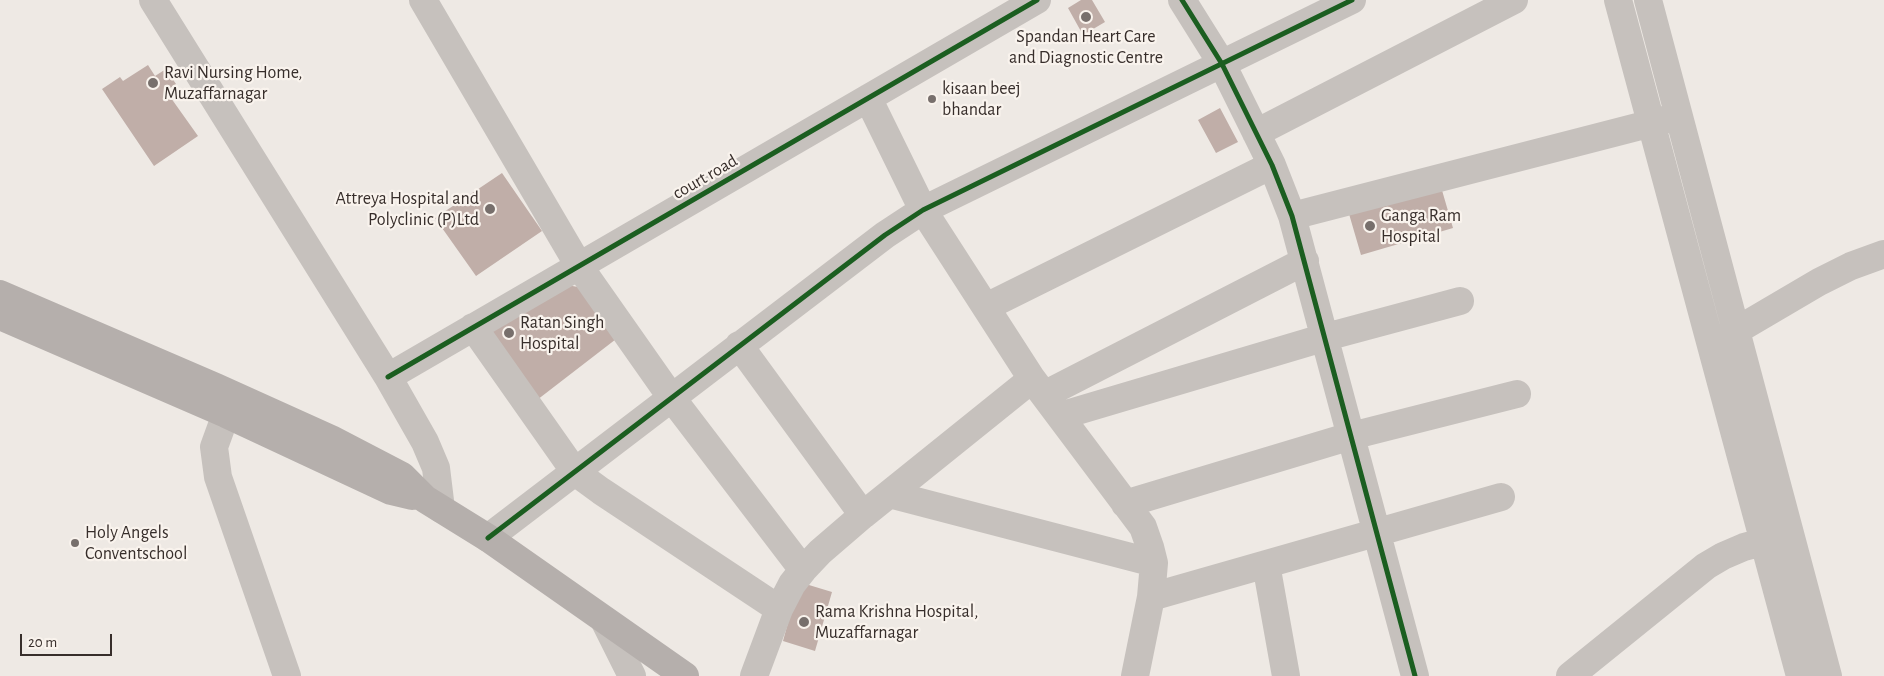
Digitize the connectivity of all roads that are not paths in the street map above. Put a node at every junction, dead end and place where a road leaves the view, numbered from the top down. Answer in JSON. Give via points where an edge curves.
{"nodes":[{"id":1,"x":153,"y":0,"type":"edge"},
{"id":2,"x":423,"y":0,"type":"edge"},
{"id":3,"x":1036,"y":0,"type":"edge"},
{"id":4,"x":1182,"y":0,"type":"edge"},
{"id":5,"x":1352,"y":0,"type":"edge"},
{"id":6,"x":1514,"y":0,"type":"edge"},
{"id":7,"x":1618,"y":0,"type":"edge"},
{"id":8,"x":1648,"y":0,"type":"edge"},
{"id":9,"x":1222,"y":64,"type":"junction"},
{"id":10,"x":868,"y":98,"type":"junction"},
{"id":11,"x":1680,"y":115,"type":"junction"},
{"id":12,"x":1652,"y":124,"type":"junction"},
{"id":13,"x":1256,"y":133,"type":"junction"},
{"id":14,"x":1272,"y":165,"type":"junction"},
{"id":15,"x":923,"y":210,"type":"junction"},
{"id":16,"x":1292,"y":216,"type":"junction"},
{"id":17,"x":1884,"y":254,"type":"edge"},
{"id":18,"x":1305,"y":261,"type":"junction"},
{"id":19,"x":579,"y":266,"type":"junction"},
{"id":20,"x":0,"y":294,"type":"edge"},
{"id":21,"x":1460,"y":302,"type":"dead end"},
{"id":22,"x":986,"y":307,"type":"junction"},
{"id":23,"x":0,"y":316,"type":"edge"},
{"id":24,"x":473,"y":327,"type":"junction"},
{"id":25,"x":1736,"y":331,"type":"junction"},
{"id":26,"x":1326,"y":337,"type":"junction"},
{"id":27,"x":739,"y":346,"type":"junction"},
{"id":28,"x":1710,"y":347,"type":"junction"},
{"id":29,"x":388,"y":377,"type":"junction"},
{"id":30,"x":1517,"y":394,"type":"dead end"},
{"id":31,"x":671,"y":397,"type":"junction"},
{"id":32,"x":1045,"y":397,"type":"junction"},
{"id":33,"x":226,"y":414,"type":"junction"},
{"id":34,"x":1351,"y":436,"type":"junction"},
{"id":35,"x":574,"y":472,"type":"junction"},
{"id":36,"x":890,"y":494,"type":"junction"},
{"id":37,"x":1500,"y":498,"type":"dead end"},
{"id":38,"x":433,"y":504,"type":"junction"},
{"id":39,"x":1126,"y":504,"type":"junction"},
{"id":40,"x":863,"y":515,"type":"junction"},
{"id":41,"x":1377,"y":532,"type":"junction"},
{"id":42,"x":488,"y":538,"type":"junction"},
{"id":43,"x":1777,"y":538,"type":"junction"},
{"id":44,"x":1154,"y":563,"type":"junction"},
{"id":45,"x":1266,"y":564,"type":"junction"},
{"id":46,"x":803,"y":570,"type":"junction"},
{"id":47,"x":1151,"y":597,"type":"junction"},
{"id":48,"x":779,"y":609,"type":"junction"},
{"id":49,"x":604,"y":620,"type":"junction"},
{"id":50,"x":287,"y":676,"type":"edge"},
{"id":51,"x":632,"y":676,"type":"edge"},
{"id":52,"x":685,"y":676,"type":"edge"},
{"id":53,"x":754,"y":676,"type":"edge"},
{"id":54,"x":1135,"y":676,"type":"edge"},
{"id":55,"x":1286,"y":676,"type":"edge"},
{"id":56,"x":1415,"y":676,"type":"edge"},
{"id":57,"x":1570,"y":676,"type":"edge"},
{"id":58,"x":1800,"y":676,"type":"edge"},
{"id":59,"x":1828,"y":676,"type":"edge"}],
"edges":[{"from":1,"to":29,"type":"street"},
{"from":2,"to":19,"type":"street"},
{"from":3,"to":10,"type":"street","name":"court road"},
{"from":4,"to":9,"type":"street"},
{"from":5,"to":9,"type":"street"},
{"from":6,"to":13,"type":"street"},
{"from":7,"to":12,"type":"street"},
{"from":8,"to":11,"type":"street"},
{"from":9,"to":13,"type":"street"},
{"from":9,"to":15,"type":"street"},
{"from":10,"to":15,"type":"street"},
{"from":10,"to":19,"type":"street","name":"court road"},
{"from":11,"to":12,"type":"street"},
{"from":11,"to":25,"type":"street"},
{"from":12,"to":16,"type":"street"},
{"from":12,"to":28,"type":"street"},
{"from":13,"to":14,"type":"street"},
{"from":14,"to":16,"type":"street"},
{"from":14,"to":22,"type":"street"},
{"from":15,"to":22,"type":"street"},
{"from":15,"to":27,"type":"street"},
{"from":16,"to":18,"type":"street"},
{"from":17,"to":25,"type":"street","via":[[1819,282]]},
{"from":18,"to":26,"type":"street"},
{"from":18,"to":32,"type":"street"},
{"from":19,"to":24,"type":"street","name":"court road"},
{"from":19,"to":31,"type":"street"},
{"from":20,"to":38,"type":"main road","via":[[331,439],[402,476]]},
{"from":21,"to":26,"type":"street"},
{"from":22,"to":32,"type":"street"},
{"from":23,"to":33,"type":"main road"},
{"from":24,"to":29,"type":"street","name":"court road"},
{"from":24,"to":35,"type":"street"},
{"from":25,"to":28,"type":"street"},
{"from":25,"to":43,"type":"street"},
{"from":26,"to":32,"type":"street"},
{"from":26,"to":34,"type":"street"},
{"from":27,"to":31,"type":"street"},
{"from":27,"to":40,"type":"street"},
{"from":28,"to":43,"type":"street"},
{"from":29,"to":38,"type":"street","via":[[426,442],[436,468]]},
{"from":30,"to":34,"type":"street"},
{"from":31,"to":35,"type":"street"},
{"from":31,"to":46,"type":"street"},
{"from":32,"to":36,"type":"street"},
{"from":32,"to":39,"type":"street"},
{"from":33,"to":38,"type":"main road","via":[[391,491]]},
{"from":33,"to":50,"type":"street","via":[[214,447],[216,468]]},
{"from":34,"to":39,"type":"street"},
{"from":34,"to":41,"type":"street"},
{"from":35,"to":42,"type":"street"},
{"from":35,"to":48,"type":"street"},
{"from":36,"to":40,"type":"street"},
{"from":36,"to":44,"type":"street"},
{"from":37,"to":41,"type":"street"},
{"from":38,"to":42,"type":"main road"},
{"from":39,"to":44,"type":"street","via":[[1143,527]]},
{"from":40,"to":46,"type":"street"},
{"from":41,"to":45,"type":"street"},
{"from":41,"to":56,"type":"street"},
{"from":42,"to":49,"type":"main road"},
{"from":43,"to":57,"type":"street","via":[[1737,550],[1706,566]]},
{"from":43,"to":58,"type":"street"},
{"from":43,"to":59,"type":"street"},
{"from":44,"to":47,"type":"street"},
{"from":45,"to":47,"type":"street"},
{"from":45,"to":55,"type":"street"},
{"from":46,"to":48,"type":"street"},
{"from":47,"to":54,"type":"street"},
{"from":48,"to":53,"type":"street"},
{"from":49,"to":51,"type":"street"},
{"from":49,"to":52,"type":"main road"}]}
